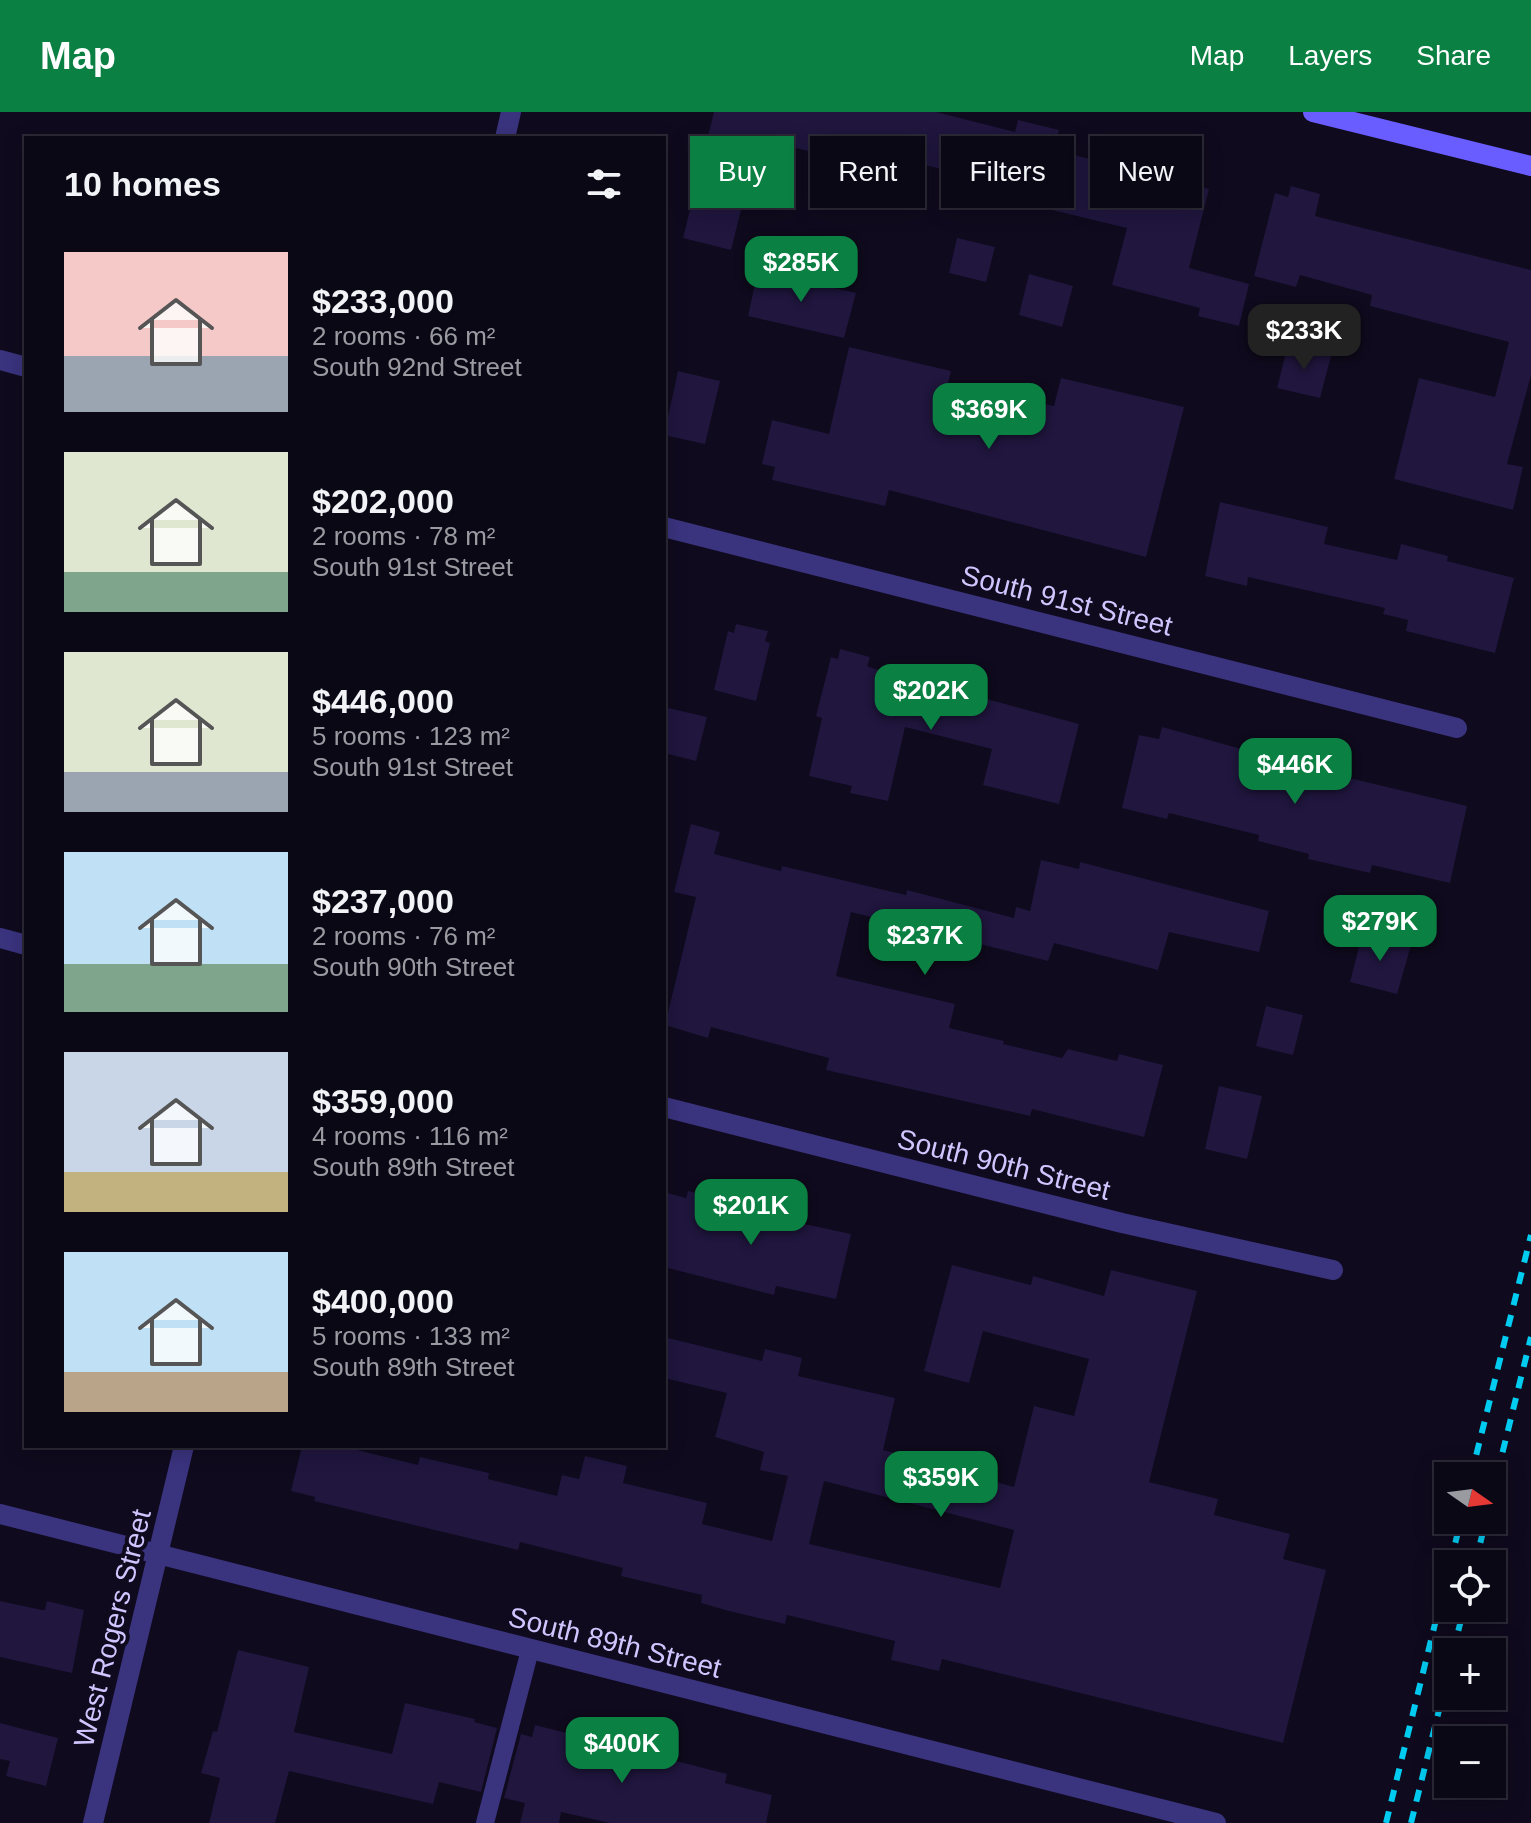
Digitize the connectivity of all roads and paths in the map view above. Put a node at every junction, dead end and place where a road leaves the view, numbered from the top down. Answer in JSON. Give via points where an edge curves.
{"nodes":[{"id":1,"x":511,"y":112,"type":"edge"},
{"id":2,"x":1313,"y":112,"type":"edge"},
{"id":3,"x":505,"y":136,"type":"edge"},
{"id":4,"x":1531,"y":166,"type":"edge"},
{"id":5,"x":0,"y":360,"type":"edge"},
{"id":6,"x":24,"y":366,"type":"edge"},
{"id":7,"x":666,"y":528,"type":"edge"},
{"id":8,"x":1457,"y":728,"type":"dead end"},
{"id":9,"x":0,"y":938,"type":"edge"},
{"id":10,"x":24,"y":944,"type":"edge"},
{"id":11,"x":666,"y":1108,"type":"edge"},
{"id":12,"x":1333,"y":1270,"type":"dead end"},
{"id":13,"x":184,"y":1448,"type":"edge"},
{"id":14,"x":0,"y":1514,"type":"edge"},
{"id":15,"x":158,"y":1555,"type":"junction"},
{"id":16,"x":530,"y":1650,"type":"junction"},
{"id":17,"x":93,"y":1823,"type":"edge"},
{"id":18,"x":485,"y":1823,"type":"edge"},
{"id":19,"x":1216,"y":1823,"type":"edge"}],
"edges":[{"from":1,"to":3,"type":"street"},
{"from":2,"to":4,"type":"street"},
{"from":5,"to":6,"type":"street"},
{"from":7,"to":8,"type":"street","name":"South 91st Street"},
{"from":9,"to":10,"type":"street"},
{"from":11,"to":12,"type":"street","name":"South 90th Street","via":[[1122,1223]]},
{"from":13,"to":15,"type":"street","name":"West Rogers Street"},
{"from":14,"to":15,"type":"street","name":"South 89th Street"},
{"from":15,"to":16,"type":"street","name":"South 89th Street"},
{"from":15,"to":17,"type":"street","name":"West Rogers Street"},
{"from":16,"to":18,"type":"lane"},
{"from":16,"to":19,"type":"street","name":"South 89th Street"}]}
